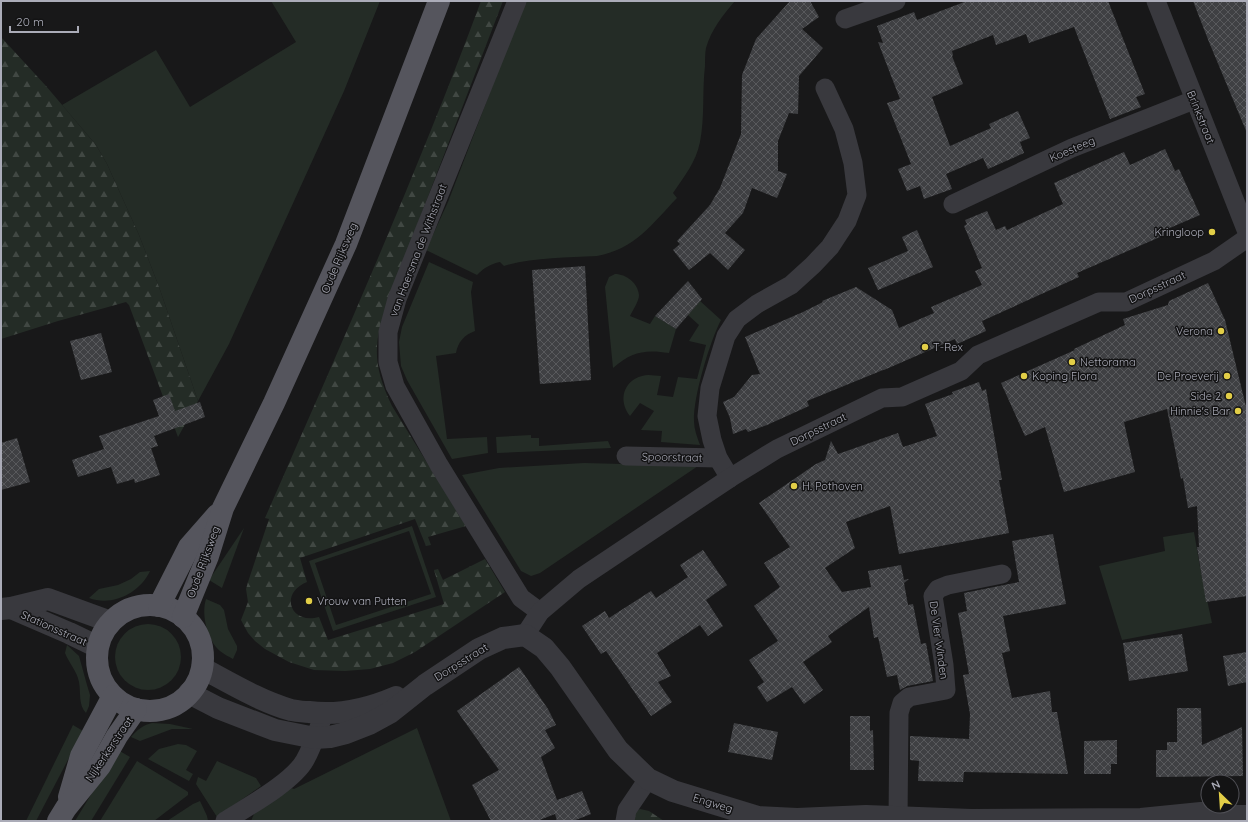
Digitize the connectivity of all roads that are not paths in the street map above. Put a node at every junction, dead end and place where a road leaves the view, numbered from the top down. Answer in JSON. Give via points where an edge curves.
{"nodes":[{"id":1,"x":439,"y":1,"type":"edge"},
{"id":2,"x":517,"y":1,"type":"edge"},
{"id":3,"x":896,"y":1,"type":"edge"},
{"id":4,"x":1156,"y":1,"type":"edge"},
{"id":5,"x":845,"y":19,"type":"dead end"},
{"id":6,"x":825,"y":88,"type":"dead end"},
{"id":7,"x":1194,"y":100,"type":"junction"},
{"id":8,"x":953,"y":204,"type":"dead end"},
{"id":9,"x":1247,"y":232,"type":"edge"},
{"id":10,"x":1247,"y":238,"type":"edge"},
{"id":11,"x":626,"y":456,"type":"dead end"},
{"id":12,"x":718,"y":458,"type":"junction"},
{"id":13,"x":730,"y":478,"type":"junction"},
{"id":14,"x":223,"y":508,"type":"junction"},
{"id":15,"x":1002,"y":574,"type":"dead end"},
{"id":16,"x":159,"y":606,"type":"junction"},
{"id":17,"x":6,"y":609,"type":"edge"},
{"id":18,"x":540,"y":612,"type":"junction"},
{"id":19,"x":183,"y":617,"type":"junction"},
{"id":20,"x":111,"y":622,"type":"junction"},
{"id":21,"x":525,"y":635,"type":"junction"},
{"id":22,"x":98,"y":647,"type":"junction"},
{"id":23,"x":202,"y":668,"type":"junction"},
{"id":24,"x":425,"y":684,"type":"junction"},
{"id":25,"x":189,"y":693,"type":"junction"},
{"id":26,"x":113,"y":696,"type":"junction"},
{"id":27,"x":136,"y":709,"type":"junction"},
{"id":28,"x":324,"y":714,"type":"junction"},
{"id":29,"x":315,"y":738,"type":"junction"},
{"id":30,"x":648,"y":779,"type":"junction"},
{"id":31,"x":673,"y":791,"type":"junction"},
{"id":32,"x":62,"y":815,"type":"edge"},
{"id":33,"x":1247,"y":816,"type":"edge"},
{"id":34,"x":757,"y":819,"type":"edge"},
{"id":35,"x":906,"y":819,"type":"edge"},
{"id":36,"x":971,"y":820,"type":"edge"},
{"id":37,"x":1146,"y":820,"type":"edge"},
{"id":38,"x":225,"y":821,"type":"edge"},
{"id":39,"x":625,"y":821,"type":"edge"},
{"id":40,"x":721,"y":821,"type":"edge"}],
"edges":[{"from":1,"to":14,"type":"main road","name":"Oude Rijksweg","via":[[346,244]]},
{"from":2,"to":18,"type":"street","name":"van Haersma de Withstraat","via":[[397,299],[388,332],[388,362],[395,386],[440,465],[521,598]]},
{"from":3,"to":5,"type":"street"},
{"from":4,"to":7,"type":"street","name":"Brinkstraat"},
{"from":6,"to":12,"type":"street","via":[[844,129],[853,163],[857,195],[847,222],[830,247],[791,285],[757,304],[737,320],[726,336],[710,388],[707,416]]},
{"from":7,"to":8,"type":"street","name":"Koesteeg","via":[[1072,148]]},
{"from":7,"to":9,"type":"street","name":"Brinkstraat"},
{"from":10,"to":13,"type":"street","name":"Dorpsstraat","via":[[1214,261],[1126,302],[1099,302],[978,355],[961,371],[902,397],[882,398],[777,449]]},
{"from":11,"to":12,"type":"street","name":"Spoorstraat"},
{"from":12,"to":13,"type":"street"},
{"from":13,"to":18,"type":"street","name":"Dorpsstraat","via":[[579,579]]},
{"from":14,"to":16,"type":"main road","name":"Oude Rijksweg","via":[[189,547]]},
{"from":14,"to":19,"type":"main road","name":"Oude Rijksweg","via":[[208,556]]},
{"from":15,"to":35,"type":"street","name":"De Vier Winden","via":[[948,585],[938,589],[933,596],[946,690],[909,697],[902,703],[899,713]]},
{"from":16,"to":19,"type":"main road"},
{"from":16,"to":20,"type":"main road","via":[[133,608],[121,613]]},
{"from":17,"to":20,"type":"street","name":"Stationsstraat","via":[[48,599]]},
{"from":17,"to":22,"type":"street","name":"Stationsstraat"},
{"from":18,"to":21,"type":"street","name":"Dorpsstraat"},
{"from":19,"to":23,"type":"main road","via":[[195,630],[201,645]]},
{"from":20,"to":22,"type":"main road"},
{"from":21,"to":24,"type":"street","name":"Dorpsstraat","via":[[503,638],[479,649]]},
{"from":21,"to":30,"type":"street","name":"Engweg","via":[[544,648],[618,750]]},
{"from":22,"to":26,"type":"main road","via":[[99,674],[104,686]]},
{"from":23,"to":25,"type":"main road","via":[[197,682]]},
{"from":23,"to":28,"type":"street","name":"Dorpsstraat","via":[[260,698],[292,710]]},
{"from":24,"to":28,"type":"street","name":"Dorpsstraat","via":[[382,703],[343,713]]},
{"from":24,"to":29,"type":"street","name":"Dorpsstraat","via":[[391,712],[369,724],[346,733]]},
{"from":25,"to":27,"type":"main road","via":[[179,702],[166,708],[146,711]]},
{"from":25,"to":29,"type":"street","name":"Dorpsstraat","via":[[218,708],[275,730]]},
{"from":26,"to":27,"type":"main road"},
{"from":26,"to":32,"type":"main road","name":"Nijkerkerstraat","via":[[81,756]]},
{"from":27,"to":32,"type":"main road","name":"Nijkerkerstraat","via":[[100,766]]},
{"from":28,"to":29,"type":"street"},
{"from":29,"to":38,"type":"street","via":[[299,769],[280,785]]},
{"from":30,"to":31,"type":"street","name":"Engweg"},
{"from":30,"to":39,"type":"street","via":[[627,810]]},
{"from":31,"to":34,"type":"street","name":"Engweg"},
{"from":31,"to":40,"type":"street","name":"Engweg","via":[[709,816]]},
{"from":33,"to":37,"type":"street","name":"Engweg","via":[[1201,813]]},
{"from":34,"to":35,"type":"street","name":"Engweg","via":[[849,816]]},
{"from":35,"to":36,"type":"street","name":"Engweg"},
{"from":36,"to":37,"type":"street","name":"Engweg"}]}
